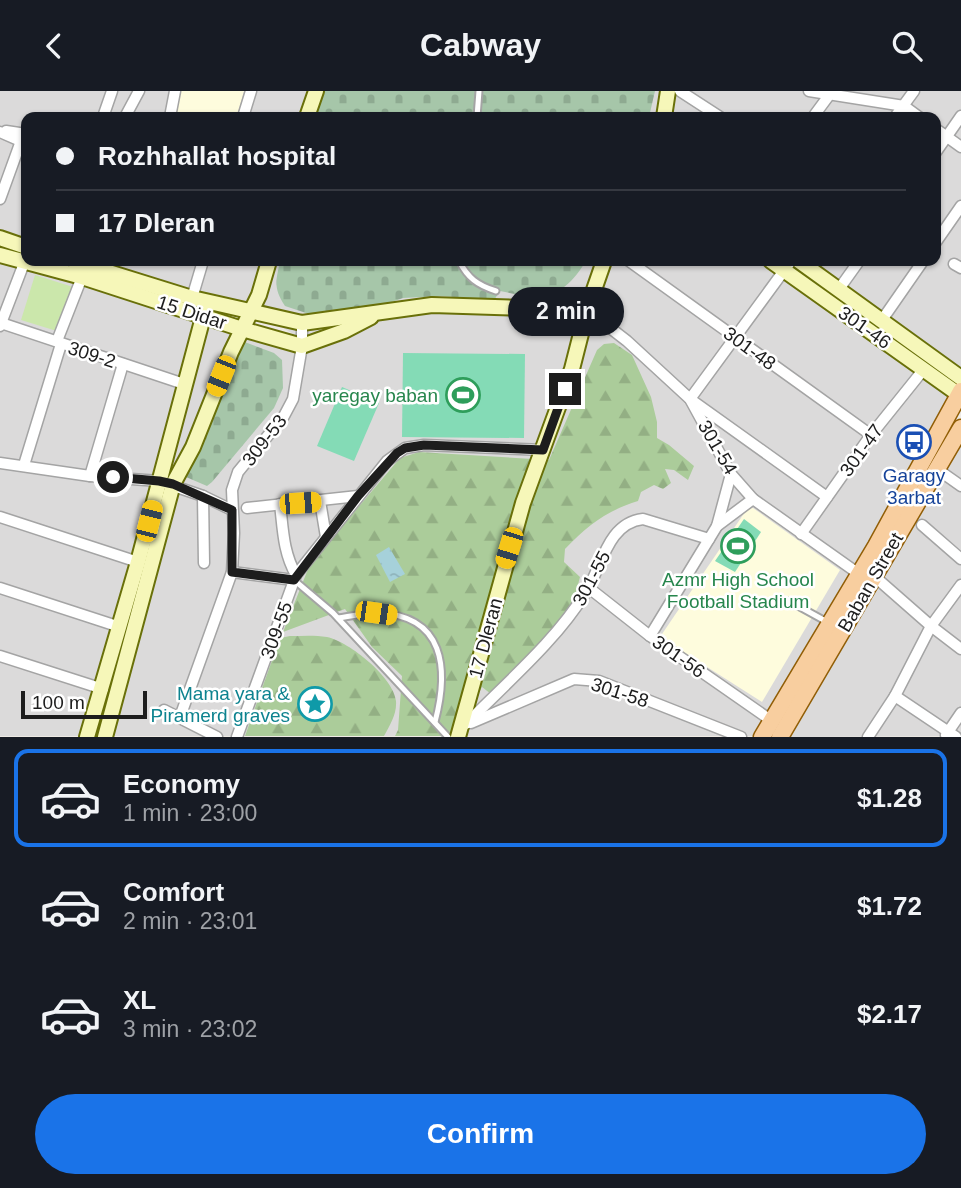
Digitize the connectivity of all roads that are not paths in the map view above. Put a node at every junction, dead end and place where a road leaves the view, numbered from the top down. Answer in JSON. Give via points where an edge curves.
{"nodes":[{"id":1,"x":112,"y":91,"type":"edge"},
{"id":2,"x":139,"y":91,"type":"edge"},
{"id":3,"x":175,"y":91,"type":"edge"},
{"id":4,"x":251,"y":91,"type":"edge"},
{"id":5,"x":316,"y":91,"type":"edge"},
{"id":6,"x":479,"y":91,"type":"edge"},
{"id":7,"x":668,"y":91,"type":"edge"},
{"id":8,"x":680,"y":91,"type":"edge"},
{"id":9,"x":809,"y":91,"type":"edge"},
{"id":10,"x":915,"y":91,"type":"edge"},
{"id":11,"x":830,"y":94,"type":"junction"},
{"id":12,"x":904,"y":106,"type":"junction"},
{"id":13,"x":105,"y":112,"type":"edge"},
{"id":14,"x":128,"y":112,"type":"edge"},
{"id":15,"x":171,"y":112,"type":"edge"},
{"id":16,"x":245,"y":112,"type":"edge"},
{"id":17,"x":309,"y":112,"type":"edge"},
{"id":18,"x":477,"y":112,"type":"edge"},
{"id":19,"x":665,"y":112,"type":"edge"},
{"id":20,"x":712,"y":112,"type":"edge"},
{"id":21,"x":817,"y":112,"type":"edge"},
{"id":22,"x":899,"y":112,"type":"edge"},
{"id":23,"x":912,"y":112,"type":"edge"},
{"id":24,"x":961,"y":116,"type":"edge"},
{"id":25,"x":0,"y":131,"type":"edge"},
{"id":26,"x":941,"y":133,"type":"edge"},
{"id":27,"x":947,"y":137,"type":"junction"},
{"id":28,"x":21,"y":139,"type":"edge"},
{"id":29,"x":941,"y":145,"type":"edge"},
{"id":30,"x":961,"y":147,"type":"edge"},
{"id":31,"x":21,"y":149,"type":"edge"},
{"id":32,"x":0,"y":199,"type":"edge"},
{"id":33,"x":961,"y":206,"type":"edge"},
{"id":34,"x":941,"y":235,"type":"edge"},
{"id":35,"x":0,"y":238,"type":"edge"},
{"id":36,"x":21,"y":252,"type":"edge"},
{"id":37,"x":0,"y":254,"type":"edge"},
{"id":38,"x":21,"y":255,"type":"edge"},
{"id":39,"x":22,"y":266,"type":"edge"},
{"id":40,"x":54,"y":266,"type":"edge"},
{"id":41,"x":88,"y":266,"type":"edge"},
{"id":42,"x":203,"y":266,"type":"edge"},
{"id":43,"x":268,"y":266,"type":"edge"},
{"id":44,"x":462,"y":266,"type":"edge"},
{"id":45,"x":602,"y":266,"type":"edge"},
{"id":46,"x":636,"y":266,"type":"edge"},
{"id":47,"x":788,"y":266,"type":"edge"},
{"id":48,"x":806,"y":266,"type":"edge"},
{"id":49,"x":855,"y":266,"type":"edge"},
{"id":50,"x":920,"y":266,"type":"edge"},
{"id":51,"x":82,"y":277,"type":"junction"},
{"id":52,"x":839,"y":289,"type":"junction"},
{"id":53,"x":496,"y":291,"type":"dead end"},
{"id":54,"x":201,"y":305,"type":"junction"},
{"id":55,"x":587,"y":310,"type":"junction"},
{"id":56,"x":251,"y":311,"type":"junction"},
{"id":57,"x":380,"y":311,"type":"junction"},
{"id":58,"x":882,"y":320,"type":"junction"},
{"id":59,"x":302,"y":323,"type":"junction"},
{"id":60,"x":0,"y":325,"type":"edge"},
{"id":61,"x":242,"y":329,"type":"junction"},
{"id":62,"x":735,"y":337,"type":"junction"},
{"id":63,"x":59,"y":343,"type":"junction"},
{"id":64,"x":302,"y":346,"type":"junction"},
{"id":65,"x":123,"y":364,"type":"junction"},
{"id":66,"x":924,"y":369,"type":"junction"},
{"id":67,"x":184,"y":384,"type":"junction"},
{"id":68,"x":960,"y":390,"type":"edge"},
{"id":69,"x":690,"y":399,"type":"junction"},
{"id":70,"x":961,"y":428,"type":"edge"},
{"id":71,"x":871,"y":435,"type":"junction"},
{"id":72,"x":543,"y":450,"type":"junction"},
{"id":73,"x":0,"y":463,"type":"edge"},
{"id":74,"x":24,"y":465,"type":"junction"},
{"id":75,"x":937,"y":469,"type":"junction"},
{"id":76,"x":731,"y":474,"type":"junction"},
{"id":77,"x":90,"y":476,"type":"junction"},
{"id":78,"x":166,"y":482,"type":"junction"},
{"id":79,"x":961,"y":486,"type":"edge"},
{"id":80,"x":203,"y":496,"type":"junction"},
{"id":81,"x":358,"y":496,"type":"junction"},
{"id":82,"x":827,"y":497,"type":"junction"},
{"id":83,"x":753,"y":499,"type":"junction"},
{"id":84,"x":320,"y":501,"type":"junction"},
{"id":85,"x":281,"y":504,"type":"junction"},
{"id":86,"x":247,"y":507,"type":"dead end"},
{"id":87,"x":232,"y":510,"type":"junction"},
{"id":88,"x":0,"y":517,"type":"edge"},
{"id":89,"x":922,"y":525,"type":"dead end"},
{"id":90,"x":717,"y":526,"type":"junction"},
{"id":91,"x":800,"y":534,"type":"junction"},
{"id":92,"x":326,"y":537,"type":"junction"},
{"id":93,"x":709,"y":539,"type":"junction"},
{"id":94,"x":961,"y":559,"type":"edge"},
{"id":95,"x":138,"y":562,"type":"junction"},
{"id":96,"x":204,"y":563,"type":"dead end"},
{"id":97,"x":232,"y":572,"type":"junction"},
{"id":98,"x":866,"y":575,"type":"junction"},
{"id":99,"x":295,"y":577,"type":"junction"},
{"id":100,"x":961,"y":585,"type":"edge"},
{"id":101,"x":0,"y":588,"type":"edge"},
{"id":102,"x":589,"y":588,"type":"junction"},
{"id":103,"x":789,"y":601,"type":"dead end"},
{"id":104,"x":338,"y":618,"type":"junction"},
{"id":105,"x":830,"y":623,"type":"junction"},
{"id":106,"x":930,"y":626,"type":"junction"},
{"id":107,"x":120,"y":627,"type":"junction"},
{"id":108,"x":650,"y":636,"type":"junction"},
{"id":109,"x":961,"y":649,"type":"edge"},
{"id":110,"x":0,"y":656,"type":"edge"},
{"id":111,"x":103,"y":689,"type":"junction"},
{"id":112,"x":895,"y":696,"type":"junction"},
{"id":113,"x":164,"y":710,"type":"dead end"},
{"id":114,"x":961,"y":713,"type":"edge"},
{"id":115,"x":180,"y":717,"type":"junction"},
{"id":116,"x":772,"y":720,"type":"junction"},
{"id":117,"x":435,"y":722,"type":"junction"},
{"id":118,"x":461,"y":729,"type":"edge"},
{"id":119,"x":950,"y":735,"type":"edge"},
{"id":120,"x":88,"y":737,"type":"edge"},
{"id":121,"x":105,"y":737,"type":"edge"},
{"id":122,"x":217,"y":737,"type":"edge"},
{"id":123,"x":237,"y":737,"type":"edge"},
{"id":124,"x":448,"y":737,"type":"edge"},
{"id":125,"x":741,"y":737,"type":"edge"},
{"id":126,"x":762,"y":737,"type":"edge"},
{"id":127,"x":780,"y":737,"type":"edge"},
{"id":128,"x":868,"y":737,"type":"edge"}],
"edges":[{"from":1,"to":13,"type":"street"},
{"from":2,"to":14,"type":"street"},
{"from":3,"to":15,"type":"street"},
{"from":4,"to":16,"type":"street"},
{"from":5,"to":17,"type":"street"},
{"from":6,"to":18,"type":"lane"},
{"from":7,"to":19,"type":"street"},
{"from":8,"to":20,"type":"street"},
{"from":9,"to":11,"type":"street"},
{"from":10,"to":12,"type":"street"},
{"from":11,"to":12,"type":"street"},
{"from":11,"to":21,"type":"street"},
{"from":12,"to":22,"type":"street"},
{"from":12,"to":23,"type":"street"},
{"from":24,"to":27,"type":"street"},
{"from":25,"to":28,"type":"street"},
{"from":26,"to":27,"type":"street"},
{"from":27,"to":29,"type":"street"},
{"from":27,"to":30,"type":"street"},
{"from":31,"to":32,"type":"street"},
{"from":33,"to":34,"type":"street"},
{"from":35,"to":36,"type":"street","name":"15 Didar"},
{"from":37,"to":38,"type":"street","name":"15 Didar"},
{"from":39,"to":60,"type":"street"},
{"from":40,"to":51,"type":"street","name":"15 Didar"},
{"from":41,"to":54,"type":"street","name":"15 Didar"},
{"from":42,"to":54,"type":"street"},
{"from":43,"to":56,"type":"street"},
{"from":44,"to":53,"type":"lane","via":[[469,278]]},
{"from":45,"to":55,"type":"street","name":"17 Dleran"},
{"from":46,"to":62,"type":"street","name":"301-48"},
{"from":47,"to":62,"type":"street"},
{"from":47,"to":66,"type":"street","name":"301-46"},
{"from":48,"to":52,"type":"street","name":"301-46"},
{"from":49,"to":52,"type":"street"},
{"from":50,"to":58,"type":"street"},
{"from":51,"to":54,"type":"street","name":"15 Didar"},
{"from":51,"to":63,"type":"street"},
{"from":52,"to":58,"type":"street","name":"301-46"},
{"from":54,"to":56,"type":"street","name":"15 Didar"},
{"from":54,"to":61,"type":"street","name":"15 Didar"},
{"from":54,"to":67,"type":"street"},
{"from":55,"to":57,"type":"street","name":"15 Didar","via":[[432,305]]},
{"from":55,"to":69,"type":"street","name":"301-54"},
{"from":55,"to":72,"type":"street","name":"17 Dleran"},
{"from":56,"to":59,"type":"street","name":"15 Didar"},
{"from":56,"to":61,"type":"street"},
{"from":57,"to":59,"type":"street","name":"15 Didar"},
{"from":57,"to":64,"type":"street","name":"15 Didar","via":[[344,331]]},
{"from":58,"to":68,"type":"street","name":"301-46"},
{"from":59,"to":64,"type":"street","name":"309-53"},
{"from":60,"to":63,"type":"street","name":"309-2"},
{"from":61,"to":64,"type":"street","name":"15 Didar"},
{"from":61,"to":78,"type":"street","via":[[192,447]]},
{"from":62,"to":69,"type":"street"},
{"from":62,"to":71,"type":"street","name":"301-48"},
{"from":63,"to":65,"type":"street","name":"309-2"},
{"from":63,"to":74,"type":"street"},
{"from":64,"to":87,"type":"street","name":"309-53","via":[[293,399],[239,473],[231,496]]},
{"from":65,"to":67,"type":"street","name":"309-2"},
{"from":65,"to":77,"type":"street"},
{"from":66,"to":68,"type":"street","name":"301-46"},
{"from":66,"to":71,"type":"street","name":"301-47"},
{"from":67,"to":78,"type":"street"},
{"from":68,"to":98,"type":"main road"},
{"from":69,"to":76,"type":"street","name":"301-54"},
{"from":69,"to":82,"type":"street"},
{"from":70,"to":75,"type":"main road","name":"Baban Street"},
{"from":71,"to":82,"type":"street","name":"301-47"},
{"from":72,"to":81,"type":"street","name":"309-55","via":[[414,446],[397,453]]},
{"from":72,"to":118,"type":"street","name":"17 Dleran","via":[[519,514]]},
{"from":73,"to":74,"type":"street"},
{"from":74,"to":77,"type":"street"},
{"from":75,"to":79,"type":"street"},
{"from":75,"to":98,"type":"main road","name":"Baban Street"},
{"from":76,"to":83,"type":"street","name":"301-54"},
{"from":76,"to":90,"type":"street"},
{"from":77,"to":78,"type":"street"},
{"from":78,"to":80,"type":"street"},
{"from":78,"to":95,"type":"street"},
{"from":78,"to":121,"type":"street"},
{"from":80,"to":87,"type":"street"},
{"from":80,"to":96,"type":"street"},
{"from":81,"to":84,"type":"street"},
{"from":81,"to":92,"type":"street","name":"309-55"},
{"from":82,"to":91,"type":"street","name":"301-47"},
{"from":83,"to":90,"type":"street"},
{"from":83,"to":91,"type":"street","name":"301-54"},
{"from":84,"to":85,"type":"street"},
{"from":84,"to":92,"type":"street"},
{"from":85,"to":86,"type":"street"},
{"from":85,"to":99,"type":"street","via":[[284,545]]},
{"from":87,"to":97,"type":"street","name":"309-53"},
{"from":88,"to":95,"type":"street"},
{"from":89,"to":94,"type":"street"},
{"from":90,"to":93,"type":"street"},
{"from":91,"to":98,"type":"street","name":"301-54"},
{"from":92,"to":99,"type":"street","name":"309-55"},
{"from":93,"to":102,"type":"street","name":"301-55","via":[[643,519],[632,520],[617,531]]},
{"from":93,"to":108,"type":"street"},
{"from":95,"to":107,"type":"street"},
{"from":97,"to":99,"type":"street"},
{"from":97,"to":115,"type":"street","name":"309-53"},
{"from":98,"to":105,"type":"main road"},
{"from":98,"to":106,"type":"street","name":"301-54"},
{"from":98,"to":127,"type":"main road","name":"Baban Street"},
{"from":99,"to":104,"type":"lane"},
{"from":99,"to":123,"type":"street","name":"309-55"},
{"from":100,"to":106,"type":"street"},
{"from":101,"to":107,"type":"street"},
{"from":102,"to":108,"type":"street","name":"301-56"},
{"from":102,"to":118,"type":"street","name":"301-55","via":[[571,617]]},
{"from":103,"to":105,"type":"lane"},
{"from":104,"to":117,"type":"lane"},
{"from":104,"to":117,"type":"lane","via":[[376,613],[397,616],[420,624],[429,633],[438,650],[443,692]]},
{"from":105,"to":116,"type":"main road"},
{"from":106,"to":109,"type":"street","name":"301-54"},
{"from":106,"to":112,"type":"street"},
{"from":107,"to":111,"type":"street"},
{"from":108,"to":116,"type":"street","name":"301-56"},
{"from":110,"to":111,"type":"street"},
{"from":111,"to":120,"type":"street"},
{"from":112,"to":119,"type":"street"},
{"from":112,"to":128,"type":"street"},
{"from":113,"to":115,"type":"street"},
{"from":114,"to":119,"type":"street"},
{"from":115,"to":122,"type":"street"},
{"from":116,"to":126,"type":"main road"},
{"from":117,"to":124,"type":"lane"},
{"from":118,"to":125,"type":"street","name":"301-58","via":[[575,679],[599,681]]}]}
